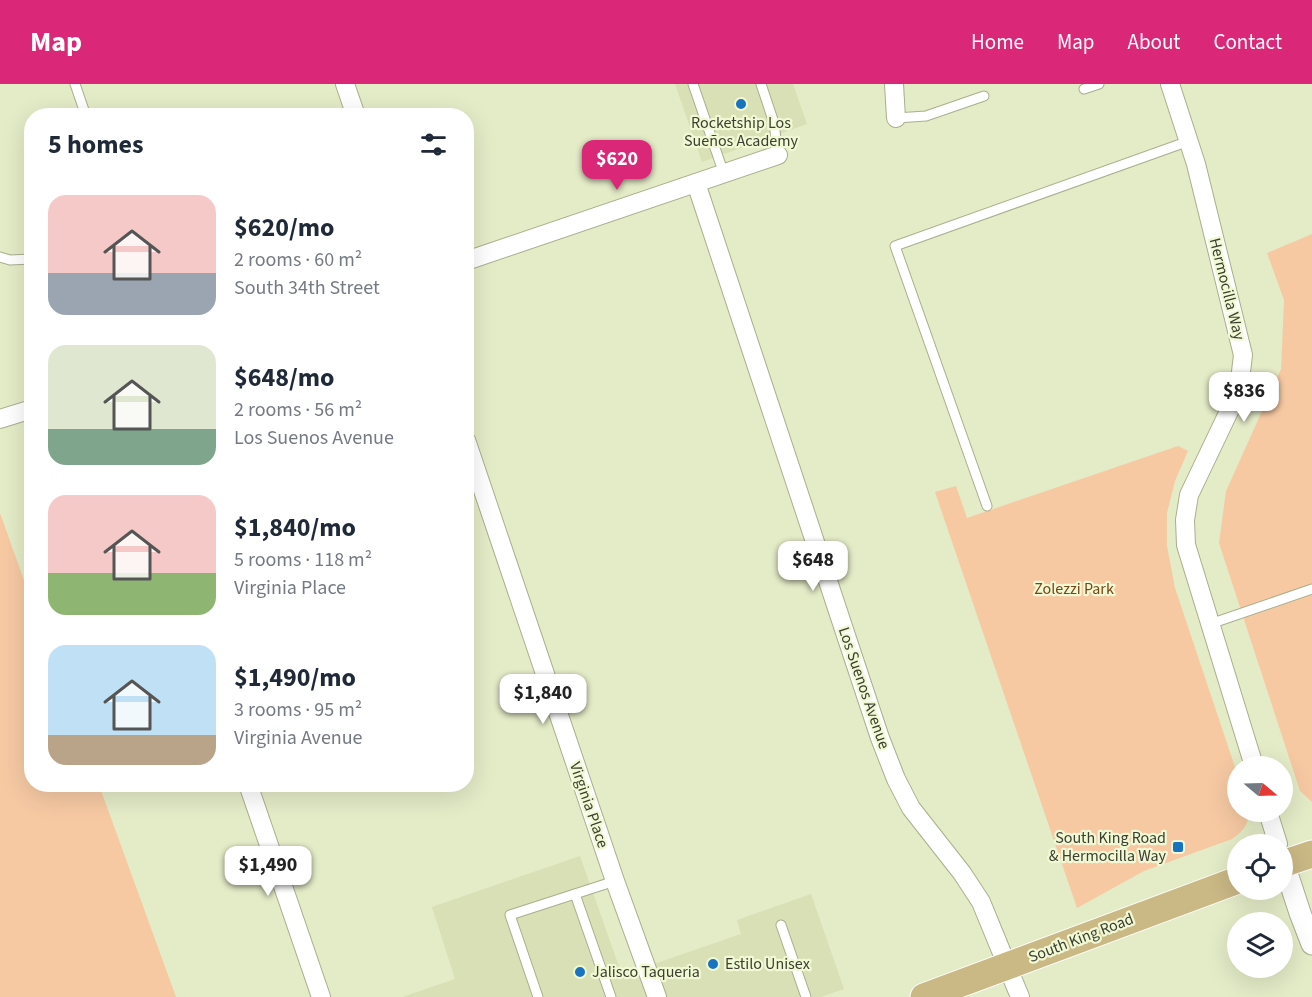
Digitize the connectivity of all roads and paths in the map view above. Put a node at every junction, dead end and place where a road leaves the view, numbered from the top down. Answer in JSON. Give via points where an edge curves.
{"nodes":[{"id":1,"x":75,"y":84,"type":"edge"},
{"id":2,"x":345,"y":84,"type":"edge"},
{"id":3,"x":693,"y":84,"type":"edge"},
{"id":4,"x":761,"y":84,"type":"edge"},
{"id":5,"x":894,"y":84,"type":"edge"},
{"id":6,"x":1099,"y":84,"type":"edge"},
{"id":7,"x":1170,"y":84,"type":"edge"},
{"id":8,"x":1084,"y":89,"type":"dead end"},
{"id":9,"x":984,"y":96,"type":"dead end"},
{"id":10,"x":83,"y":108,"type":"edge"},
{"id":11,"x":353,"y":108,"type":"edge"},
{"id":12,"x":896,"y":118,"type":"joint"},
{"id":13,"x":1189,"y":141,"type":"junction"},
{"id":14,"x":778,"y":156,"type":"joint"},
{"id":15,"x":724,"y":174,"type":"junction"},
{"id":16,"x":696,"y":183,"type":"junction"},
{"id":17,"x":0,"y":257,"type":"edge"},
{"id":18,"x":474,"y":258,"type":"edge"},
{"id":19,"x":24,"y":259,"type":"edge"},
{"id":20,"x":24,"y":412,"type":"edge"},
{"id":21,"x":0,"y":419,"type":"edge"},
{"id":22,"x":474,"y":464,"type":"edge"},
{"id":23,"x":987,"y":506,"type":"dead end"},
{"id":24,"x":1312,"y":589,"type":"edge"},
{"id":25,"x":1210,"y":624,"type":"junction"},
{"id":26,"x":1251,"y":756,"type":"edge"},
{"id":27,"x":251,"y":792,"type":"edge"},
{"id":28,"x":1312,"y":854,"type":"edge"},
{"id":29,"x":1293,"y":857,"type":"edge"},
{"id":30,"x":615,"y":881,"type":"junction"},
{"id":31,"x":1227,"y":884,"type":"edge"},
{"id":32,"x":1293,"y":892,"type":"edge"},
{"id":33,"x":575,"y":894,"type":"junction"},
{"id":34,"x":781,"y":925,"type":"dead end"},
{"id":35,"x":1312,"y":944,"type":"edge"},
{"id":36,"x":1007,"y":966,"type":"junction"},
{"id":37,"x":321,"y":997,"type":"edge"},
{"id":38,"x":538,"y":997,"type":"edge"},
{"id":39,"x":611,"y":997,"type":"edge"},
{"id":40,"x":657,"y":997,"type":"edge"},
{"id":41,"x":806,"y":997,"type":"edge"},
{"id":42,"x":924,"y":997,"type":"edge"},
{"id":43,"x":1020,"y":997,"type":"edge"}],
"edges":[{"from":1,"to":10,"type":"lane"},
{"from":2,"to":11,"type":"street"},
{"from":3,"to":15,"type":"lane"},
{"from":4,"to":14,"type":"lane","via":[[774,123]]},
{"from":5,"to":12,"type":"street"},
{"from":6,"to":8,"type":"lane"},
{"from":7,"to":13,"type":"street","name":"Hermocilla Way"},
{"from":9,"to":12,"type":"lane","via":[[926,116]]},
{"from":13,"to":23,"type":"lane","via":[[895,246]]},
{"from":13,"to":25,"type":"street","name":"Hermocilla Way","via":[[1243,354],[1231,407],[1189,495],[1185,520],[1186,545]]},
{"from":14,"to":15,"type":"street"},
{"from":15,"to":16,"type":"street"},
{"from":16,"to":18,"type":"street"},
{"from":16,"to":36,"type":"street","name":"Los Suenos Avenue","via":[[896,780],[911,808],[981,902]]},
{"from":17,"to":19,"type":"lane"},
{"from":20,"to":21,"type":"street"},
{"from":22,"to":30,"type":"street","name":"Virginia Place"},
{"from":24,"to":25,"type":"lane"},
{"from":25,"to":26,"type":"street","name":"Hermocilla Way"},
{"from":27,"to":37,"type":"street"},
{"from":28,"to":29,"type":"main road"},
{"from":30,"to":33,"type":"lane"},
{"from":30,"to":40,"type":"street","name":"Virginia Place"},
{"from":31,"to":36,"type":"main road","name":"South King Road"},
{"from":32,"to":35,"type":"street"},
{"from":33,"to":38,"type":"lane","via":[[510,915]]},
{"from":33,"to":39,"type":"lane"},
{"from":34,"to":41,"type":"lane"},
{"from":36,"to":42,"type":"main road","name":"South King Road"},
{"from":36,"to":43,"type":"street","name":"Los Suenos Avenue"}]}
